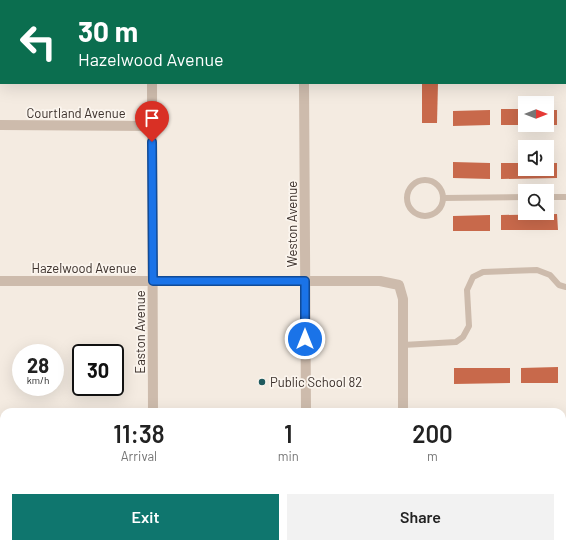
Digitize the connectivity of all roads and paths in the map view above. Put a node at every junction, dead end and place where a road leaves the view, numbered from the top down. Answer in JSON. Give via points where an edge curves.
{"nodes":[{"id":1,"x":152,"y":84,"type":"edge"},
{"id":2,"x":304,"y":84,"type":"edge"},
{"id":3,"x":0,"y":125,"type":"edge"},
{"id":4,"x":152,"y":126,"type":"junction"},
{"id":5,"x":518,"y":197,"type":"edge"},
{"id":6,"x":554,"y":197,"type":"edge"},
{"id":7,"x":566,"y":197,"type":"edge"},
{"id":8,"x":444,"y":198,"type":"junction"},
{"id":9,"x":0,"y":281,"type":"edge"},
{"id":10,"x":153,"y":281,"type":"junction"},
{"id":11,"x":305,"y":281,"type":"junction"},
{"id":12,"x":566,"y":287,"type":"edge"},
{"id":13,"x":403,"y":345,"type":"junction"},
{"id":14,"x":153,"y":408,"type":"edge"},
{"id":15,"x":306,"y":408,"type":"edge"},
{"id":16,"x":403,"y":408,"type":"edge"}],
"edges":[{"from":1,"to":4,"type":"street","name":"Easton Avenue"},
{"from":2,"to":11,"type":"street","name":"Weston Avenue"},
{"from":3,"to":4,"type":"street","name":"Courtland Avenue"},
{"from":4,"to":10,"type":"street","name":"Easton Avenue"},
{"from":5,"to":8,"type":"lane"},
{"from":6,"to":7,"type":"lane"},
{"from":8,"to":8,"type":"lane","via":[[435,182],[422,179],[411,186],[406,197],[414,212],[424,216],[436,213]]},
{"from":9,"to":10,"type":"street","name":"Hazelwood Avenue"},
{"from":10,"to":11,"type":"street","name":"Hazelwood Avenue"},
{"from":10,"to":14,"type":"street","name":"Easton Avenue"},
{"from":11,"to":13,"type":"street","name":"Hazelwood Avenue","via":[[380,281],[399,284],[403,299]]},
{"from":11,"to":15,"type":"street","name":"Weston Avenue"},
{"from":12,"to":13,"type":"lane","via":[[559,285],[550,275],[537,270],[483,272],[473,277],[467,290],[469,326],[463,337],[456,342]]},
{"from":13,"to":16,"type":"street","name":"Hazelwood Avenue"}]}
